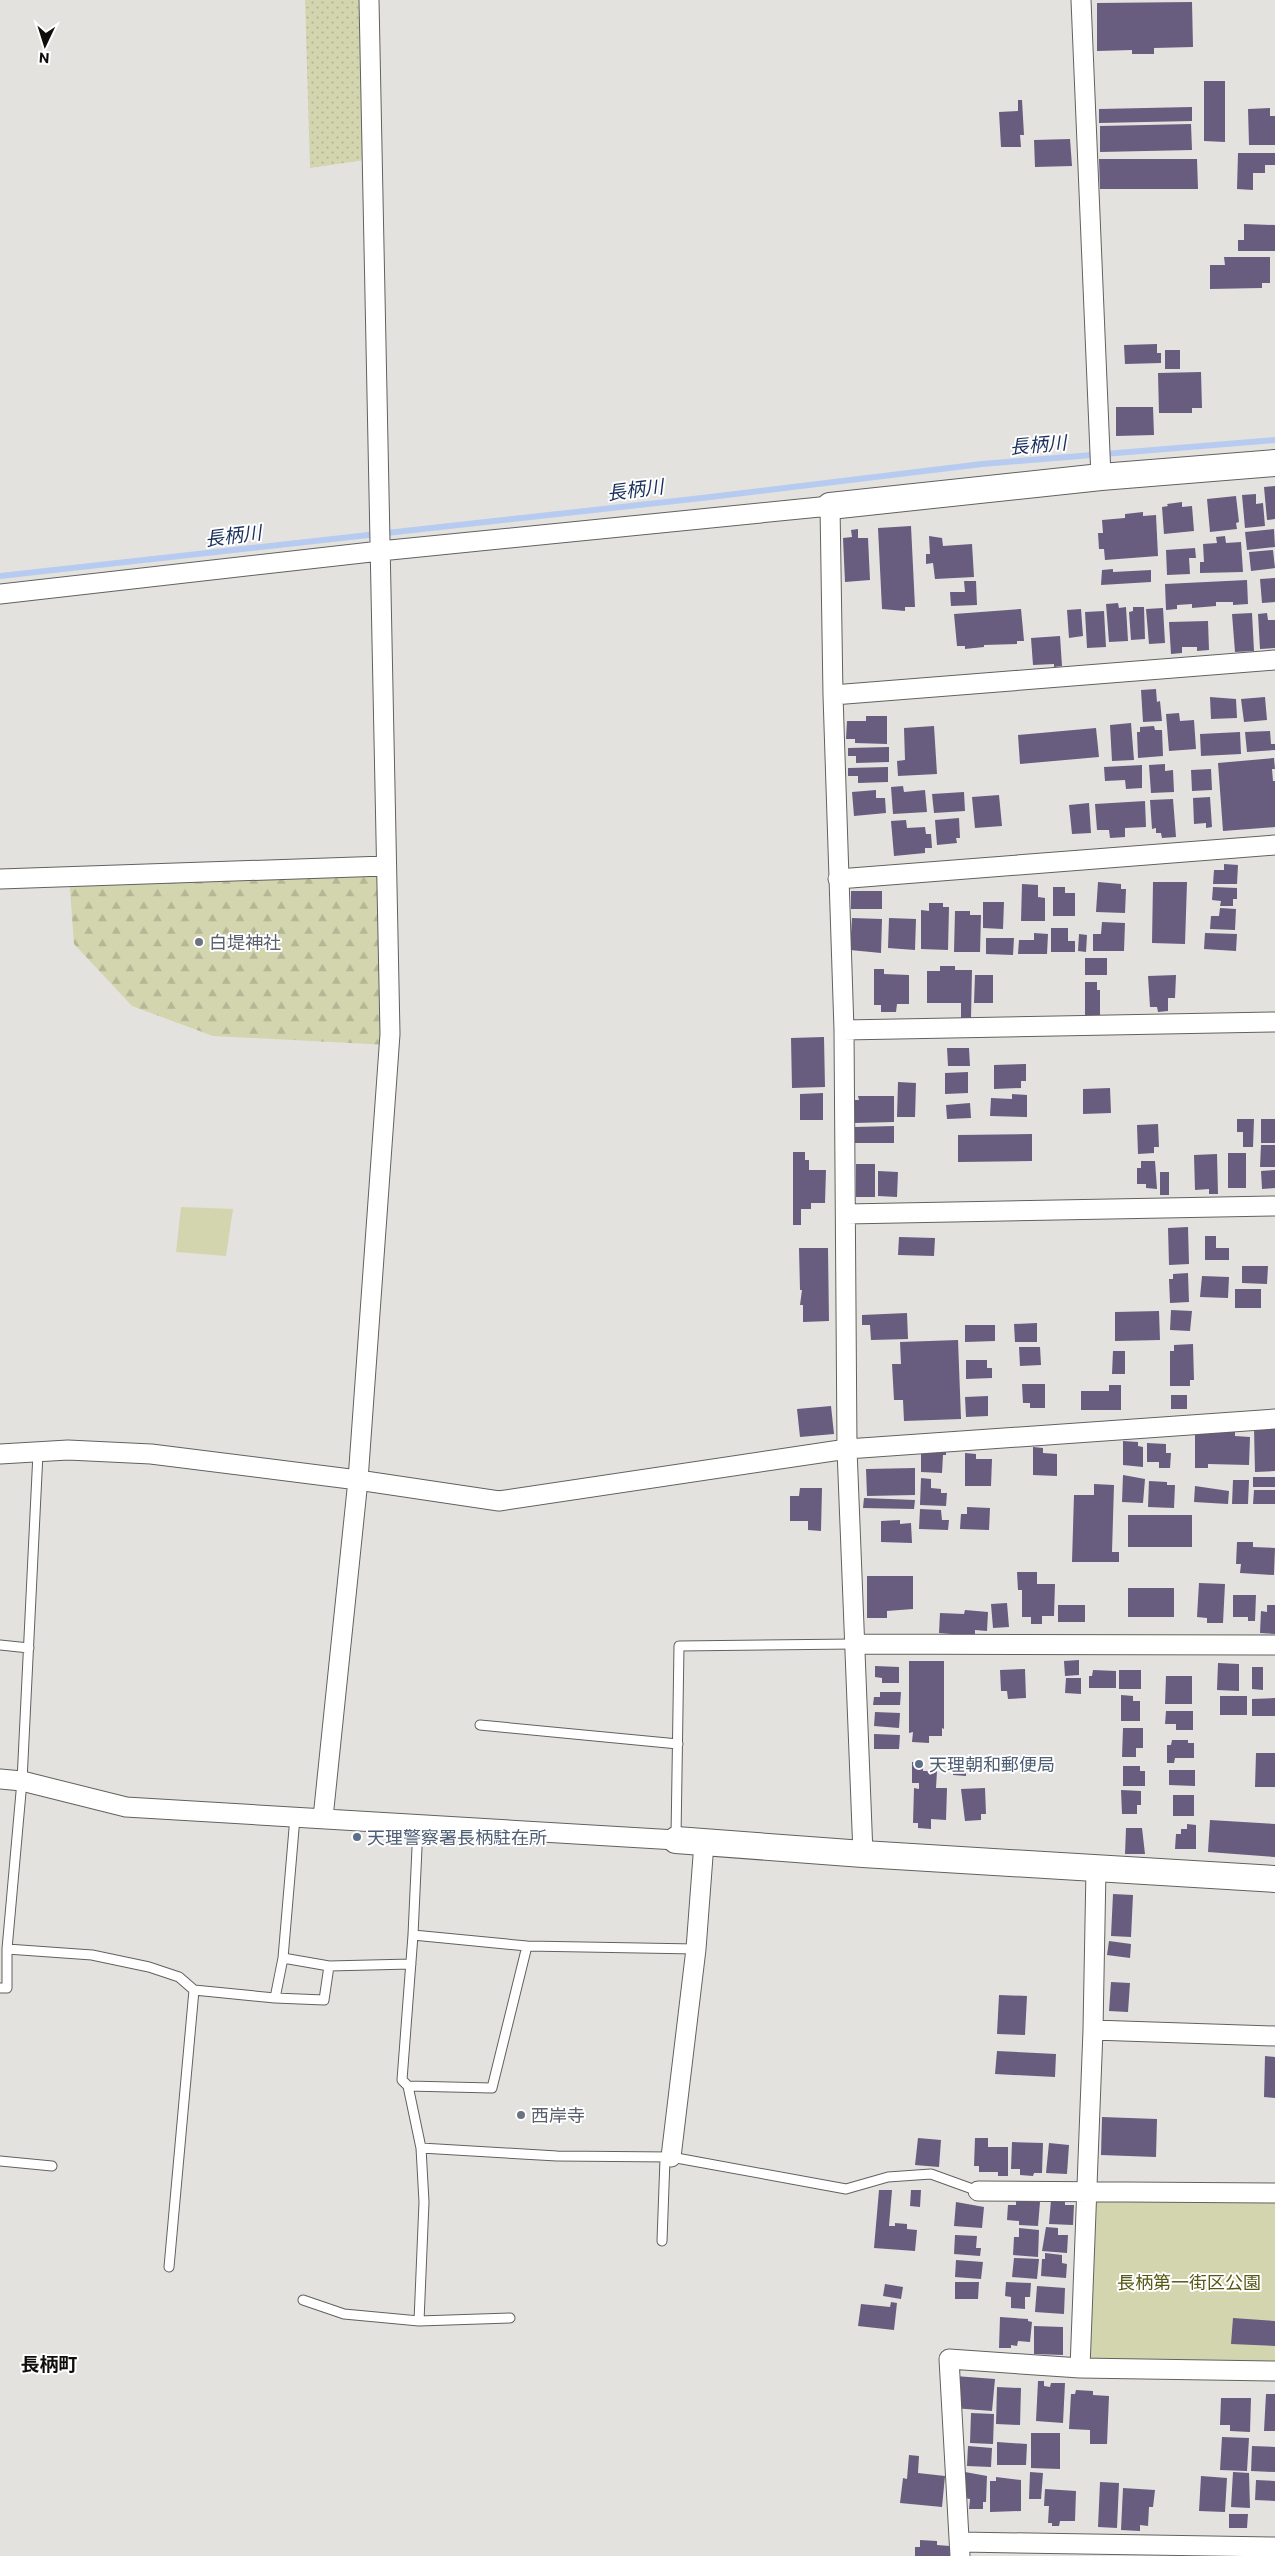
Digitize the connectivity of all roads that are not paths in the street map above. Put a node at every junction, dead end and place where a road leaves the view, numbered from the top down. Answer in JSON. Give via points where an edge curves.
{"nodes":[{"id":1,"x":369,"y":0,"type":"edge"},
{"id":2,"x":1081,"y":0,"type":"edge"},
{"id":3,"x":1275,"y":463,"type":"edge"},
{"id":4,"x":1101,"y":477,"type":"junction"},
{"id":5,"x":830,"y":506,"type":"junction"},
{"id":6,"x":380,"y":551,"type":"junction"},
{"id":7,"x":0,"y":594,"type":"edge"},
{"id":8,"x":1275,"y":660,"type":"edge"},
{"id":9,"x":833,"y":695,"type":"junction"},
{"id":10,"x":1275,"y":845,"type":"edge"},
{"id":11,"x":385,"y":866,"type":"junction"},
{"id":12,"x":0,"y":879,"type":"edge"},
{"id":13,"x":838,"y":879,"type":"junction"},
{"id":14,"x":1275,"y":1022,"type":"edge"},
{"id":15,"x":844,"y":1030,"type":"junction"},
{"id":16,"x":1275,"y":1206,"type":"edge"},
{"id":17,"x":846,"y":1214,"type":"junction"},
{"id":18,"x":1275,"y":1419,"type":"edge"},
{"id":19,"x":847,"y":1449,"type":"junction"},
{"id":20,"x":38,"y":1453,"type":"junction"},
{"id":21,"x":0,"y":1454,"type":"edge"},
{"id":22,"x":358,"y":1480,"type":"junction"},
{"id":23,"x":854,"y":1644,"type":"junction"},
{"id":24,"x":0,"y":1645,"type":"edge"},
{"id":25,"x":1275,"y":1645,"type":"edge"},
{"id":26,"x":29,"y":1648,"type":"junction"},
{"id":27,"x":480,"y":1725,"type":"dead end"},
{"id":28,"x":678,"y":1744,"type":"junction"},
{"id":29,"x":0,"y":1779,"type":"edge"},
{"id":30,"x":22,"y":1781,"type":"junction"},
{"id":31,"x":295,"y":1816,"type":"junction"},
{"id":32,"x":323,"y":1818,"type":"junction"},
{"id":33,"x":418,"y":1826,"type":"junction"},
{"id":34,"x":676,"y":1840,"type":"junction"},
{"id":35,"x":704,"y":1843,"type":"junction"},
{"id":36,"x":863,"y":1854,"type":"junction"},
{"id":37,"x":1096,"y":1869,"type":"junction"},
{"id":38,"x":1275,"y":1879,"type":"edge"},
{"id":39,"x":413,"y":1935,"type":"junction"},
{"id":40,"x":527,"y":1946,"type":"junction"},
{"id":41,"x":7,"y":1949,"type":"junction"},
{"id":42,"x":696,"y":1949,"type":"junction"},
{"id":43,"x":283,"y":1958,"type":"junction"},
{"id":44,"x":411,"y":1964,"type":"junction"},
{"id":45,"x":329,"y":1966,"type":"junction"},
{"id":46,"x":0,"y":1988,"type":"edge"},
{"id":47,"x":194,"y":1990,"type":"junction"},
{"id":48,"x":275,"y":1998,"type":"junction"},
{"id":49,"x":1093,"y":2030,"type":"junction"},
{"id":50,"x":1275,"y":2036,"type":"edge"},
{"id":51,"x":408,"y":2086,"type":"junction"},
{"id":52,"x":421,"y":2148,"type":"junction"},
{"id":53,"x":668,"y":2158,"type":"junction"},
{"id":54,"x":0,"y":2161,"type":"edge"},
{"id":55,"x":52,"y":2166,"type":"dead end"},
{"id":56,"x":978,"y":2191,"type":"joint"},
{"id":57,"x":1086,"y":2191,"type":"junction"},
{"id":58,"x":1275,"y":2193,"type":"edge"},
{"id":59,"x":662,"y":2241,"type":"dead end"},
{"id":60,"x":168,"y":2267,"type":"dead end"},
{"id":61,"x":303,"y":2300,"type":"dead end"},
{"id":62,"x":510,"y":2318,"type":"dead end"},
{"id":63,"x":418,"y":2321,"type":"junction"},
{"id":64,"x":1080,"y":2368,"type":"junction"},
{"id":65,"x":1275,"y":2371,"type":"edge"},
{"id":66,"x":1275,"y":2546,"type":"edge"},
{"id":67,"x":961,"y":2549,"type":"edge"}],
"edges":[{"from":1,"to":6,"type":"street"},
{"from":2,"to":4,"type":"street"},
{"from":3,"to":4,"type":"street"},
{"from":4,"to":5,"type":"street"},
{"from":5,"to":6,"type":"street"},
{"from":5,"to":9,"type":"street"},
{"from":6,"to":7,"type":"street"},
{"from":6,"to":11,"type":"street"},
{"from":8,"to":9,"type":"street"},
{"from":9,"to":13,"type":"street"},
{"from":10,"to":13,"type":"street"},
{"from":11,"to":12,"type":"street"},
{"from":11,"to":22,"type":"street","via":[[390,1034]]},
{"from":13,"to":15,"type":"street"},
{"from":14,"to":15,"type":"street"},
{"from":15,"to":17,"type":"street"},
{"from":16,"to":17,"type":"street"},
{"from":17,"to":19,"type":"street"},
{"from":18,"to":19,"type":"street"},
{"from":19,"to":22,"type":"street","via":[[499,1501]]},
{"from":19,"to":23,"type":"street"},
{"from":20,"to":21,"type":"street"},
{"from":20,"to":22,"type":"street","via":[[68,1450],[151,1454]]},
{"from":20,"to":26,"type":"lane"},
{"from":22,"to":32,"type":"street"},
{"from":23,"to":25,"type":"street"},
{"from":23,"to":28,"type":"lane","via":[[679,1646]]},
{"from":23,"to":36,"type":"street"},
{"from":24,"to":26,"type":"lane"},
{"from":26,"to":30,"type":"lane"},
{"from":27,"to":28,"type":"lane"},
{"from":28,"to":34,"type":"lane"},
{"from":29,"to":30,"type":"street"},
{"from":30,"to":31,"type":"street","via":[[126,1808]]},
{"from":30,"to":41,"type":"lane"},
{"from":31,"to":32,"type":"street"},
{"from":31,"to":43,"type":"lane"},
{"from":32,"to":33,"type":"street"},
{"from":33,"to":34,"type":"street"},
{"from":33,"to":39,"type":"lane"},
{"from":34,"to":35,"type":"street"},
{"from":35,"to":36,"type":"street"},
{"from":35,"to":42,"type":"street"},
{"from":36,"to":37,"type":"street"},
{"from":37,"to":38,"type":"street"},
{"from":37,"to":49,"type":"street"},
{"from":39,"to":40,"type":"lane"},
{"from":39,"to":44,"type":"lane"},
{"from":40,"to":42,"type":"lane"},
{"from":40,"to":51,"type":"lane","via":[[492,2088]]},
{"from":41,"to":46,"type":"lane","via":[[7,1988]]},
{"from":41,"to":47,"type":"lane","via":[[92,1955],[149,1967],[179,1977]]},
{"from":42,"to":53,"type":"street"},
{"from":43,"to":45,"type":"lane"},
{"from":43,"to":48,"type":"lane"},
{"from":44,"to":45,"type":"lane"},
{"from":44,"to":51,"type":"lane","via":[[402,2080]]},
{"from":45,"to":48,"type":"lane","via":[[324,2000]]},
{"from":47,"to":48,"type":"lane"},
{"from":47,"to":60,"type":"lane"},
{"from":49,"to":50,"type":"street"},
{"from":49,"to":57,"type":"street"},
{"from":51,"to":52,"type":"lane"},
{"from":52,"to":53,"type":"lane"},
{"from":52,"to":63,"type":"lane","via":[[424,2202]]},
{"from":53,"to":56,"type":"lane","via":[[846,2189],[888,2177],[931,2174]]},
{"from":53,"to":59,"type":"lane"},
{"from":54,"to":55,"type":"lane"},
{"from":56,"to":57,"type":"street"},
{"from":57,"to":58,"type":"street"},
{"from":57,"to":64,"type":"street"},
{"from":61,"to":63,"type":"lane","via":[[344,2314]]},
{"from":62,"to":63,"type":"lane"},
{"from":64,"to":65,"type":"street"},
{"from":64,"to":67,"type":"street","via":[[949,2359]]},
{"from":66,"to":67,"type":"street"}]}
